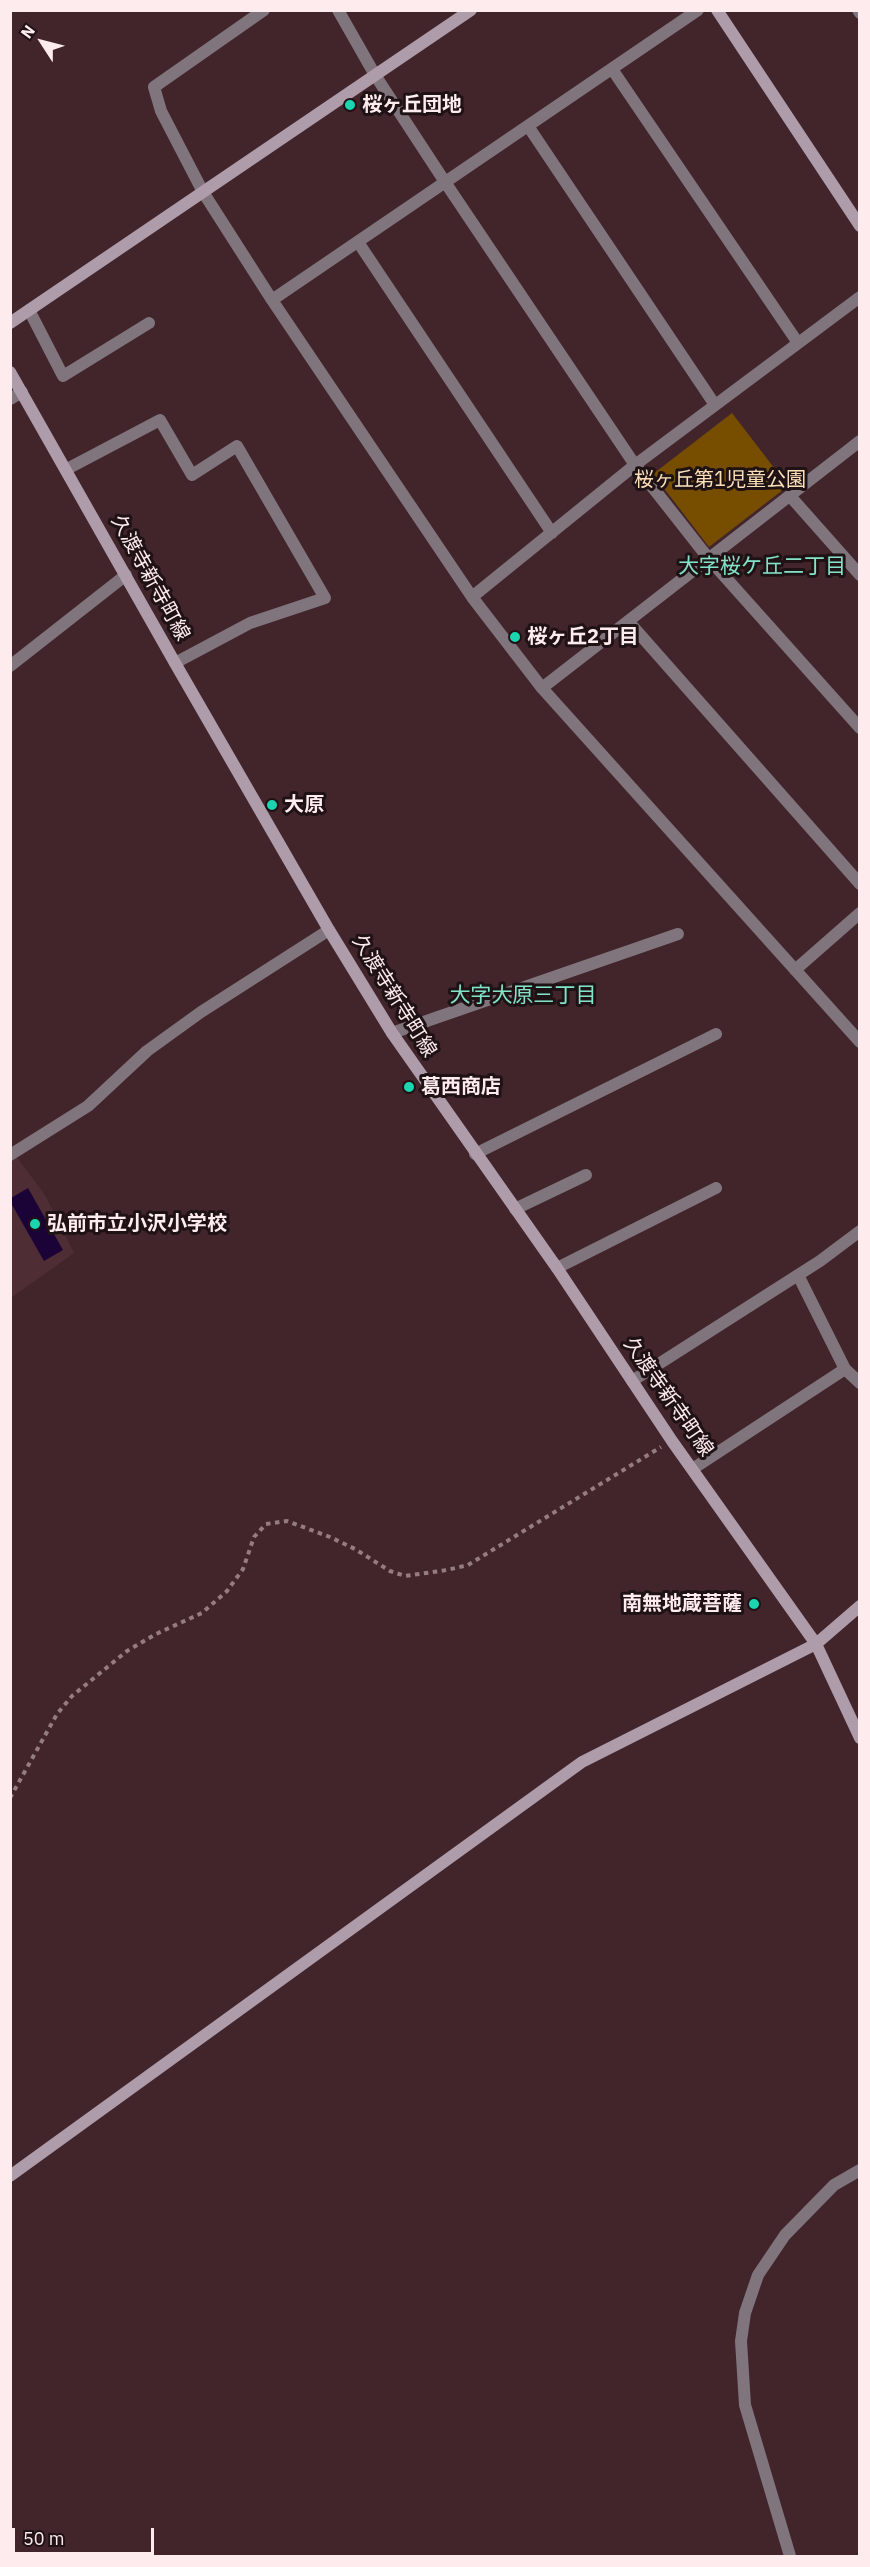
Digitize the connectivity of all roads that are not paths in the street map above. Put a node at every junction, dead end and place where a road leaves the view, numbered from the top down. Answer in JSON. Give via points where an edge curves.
{"nodes":[{"id":1,"x":264,"y":10,"type":"edge"},
{"id":2,"x":338,"y":10,"type":"edge"},
{"id":3,"x":471,"y":10,"type":"edge"},
{"id":4,"x":698,"y":10,"type":"edge"},
{"id":5,"x":717,"y":10,"type":"edge"},
{"id":6,"x":612,"y":69,"type":"junction"},
{"id":7,"x":375,"y":75,"type":"junction"},
{"id":8,"x":528,"y":126,"type":"junction"},
{"id":9,"x":445,"y":182,"type":"junction"},
{"id":10,"x":203,"y":192,"type":"junction"},
{"id":11,"x":860,"y":226,"type":"edge"},
{"id":12,"x":358,"y":242,"type":"junction"},
{"id":13,"x":860,"y":297,"type":"edge"},
{"id":14,"x":272,"y":300,"type":"junction"},
{"id":15,"x":29,"y":310,"type":"junction"},
{"id":16,"x":10,"y":323,"type":"edge"},
{"id":17,"x":149,"y":323,"type":"dead end"},
{"id":18,"x":798,"y":343,"type":"junction"},
{"id":19,"x":10,"y":372,"type":"edge"},
{"id":20,"x":22,"y":392,"type":"junction"},
{"id":21,"x":10,"y":399,"type":"edge"},
{"id":22,"x":715,"y":405,"type":"junction"},
{"id":23,"x":860,"y":441,"type":"edge"},
{"id":24,"x":635,"y":465,"type":"junction"},
{"id":25,"x":67,"y":469,"type":"junction"},
{"id":26,"x":790,"y":496,"type":"junction"},
{"id":27,"x":552,"y":533,"type":"junction"},
{"id":28,"x":709,"y":559,"type":"junction"},
{"id":29,"x":126,"y":575,"type":"junction"},
{"id":30,"x":860,"y":575,"type":"edge"},
{"id":31,"x":472,"y":597,"type":"junction"},
{"id":32,"x":628,"y":621,"type":"junction"},
{"id":33,"x":175,"y":663,"type":"junction"},
{"id":34,"x":10,"y":666,"type":"edge"},
{"id":35,"x":542,"y":688,"type":"junction"},
{"id":36,"x":860,"y":728,"type":"edge"},
{"id":37,"x":860,"y":884,"type":"edge"},
{"id":38,"x":860,"y":913,"type":"edge"},
{"id":39,"x":329,"y":930,"type":"junction"},
{"id":40,"x":678,"y":934,"type":"dead end"},
{"id":41,"x":795,"y":970,"type":"junction"},
{"id":42,"x":392,"y":1033,"type":"junction"},
{"id":43,"x":716,"y":1034,"type":"dead end"},
{"id":44,"x":860,"y":1042,"type":"edge"},
{"id":45,"x":475,"y":1154,"type":"junction"},
{"id":46,"x":10,"y":1155,"type":"edge"},
{"id":47,"x":586,"y":1175,"type":"dead end"},
{"id":48,"x":716,"y":1188,"type":"dead end"},
{"id":49,"x":515,"y":1209,"type":"junction"},
{"id":50,"x":860,"y":1231,"type":"edge"},
{"id":51,"x":557,"y":1268,"type":"junction"},
{"id":52,"x":798,"y":1275,"type":"junction"},
{"id":53,"x":845,"y":1369,"type":"junction"},
{"id":54,"x":632,"y":1381,"type":"junction"},
{"id":55,"x":860,"y":1383,"type":"edge"},
{"id":56,"x":694,"y":1468,"type":"junction"},
{"id":57,"x":860,"y":1606,"type":"edge"},
{"id":58,"x":816,"y":1644,"type":"junction"},
{"id":59,"x":860,"y":1738,"type":"edge"},
{"id":60,"x":860,"y":2170,"type":"edge"},
{"id":61,"x":10,"y":2176,"type":"edge"},
{"id":62,"x":790,"y":2556,"type":"edge"}],
"edges":[{"from":1,"to":10,"type":"street","via":[[154,87],[161,111]]},
{"from":2,"to":7,"type":"street"},
{"from":3,"to":7,"type":"street"},
{"from":4,"to":6,"type":"street"},
{"from":5,"to":11,"type":"street"},
{"from":6,"to":8,"type":"street"},
{"from":6,"to":18,"type":"street"},
{"from":7,"to":9,"type":"street"},
{"from":7,"to":10,"type":"street"},
{"from":8,"to":9,"type":"street"},
{"from":8,"to":22,"type":"street"},
{"from":9,"to":12,"type":"street"},
{"from":9,"to":24,"type":"street"},
{"from":10,"to":14,"type":"street"},
{"from":10,"to":15,"type":"street"},
{"from":12,"to":14,"type":"street"},
{"from":12,"to":27,"type":"street"},
{"from":13,"to":18,"type":"street"},
{"from":14,"to":31,"type":"street"},
{"from":15,"to":16,"type":"street"},
{"from":15,"to":17,"type":"street","via":[[63,376]]},
{"from":18,"to":22,"type":"street"},
{"from":19,"to":20,"type":"street","name":"久渡寺新寺町線"},
{"from":20,"to":21,"type":"street"},
{"from":20,"to":25,"type":"street","name":"久渡寺新寺町線"},
{"from":22,"to":24,"type":"street"},
{"from":23,"to":26,"type":"street"},
{"from":24,"to":27,"type":"street"},
{"from":24,"to":28,"type":"street"},
{"from":25,"to":29,"type":"street","name":"久渡寺新寺町線"},
{"from":25,"to":33,"type":"street","via":[[160,420],[192,475],[237,446],[325,598],[250,624]]},
{"from":26,"to":28,"type":"street"},
{"from":26,"to":30,"type":"street"},
{"from":27,"to":31,"type":"street"},
{"from":28,"to":32,"type":"street"},
{"from":28,"to":36,"type":"street"},
{"from":29,"to":33,"type":"street","name":"久渡寺新寺町線"},
{"from":29,"to":34,"type":"street"},
{"from":31,"to":35,"type":"street"},
{"from":32,"to":35,"type":"street"},
{"from":32,"to":37,"type":"street"},
{"from":33,"to":39,"type":"street","name":"久渡寺新寺町線"},
{"from":35,"to":41,"type":"street"},
{"from":38,"to":41,"type":"street"},
{"from":39,"to":42,"type":"street","name":"久渡寺新寺町線"},
{"from":39,"to":46,"type":"street","via":[[201,1011],[147,1052],[88,1106]]},
{"from":40,"to":42,"type":"street"},
{"from":41,"to":44,"type":"street"},
{"from":42,"to":45,"type":"street","name":"久渡寺新寺町線"},
{"from":43,"to":45,"type":"street"},
{"from":45,"to":49,"type":"street","name":"久渡寺新寺町線"},
{"from":47,"to":49,"type":"street"},
{"from":48,"to":51,"type":"street"},
{"from":49,"to":51,"type":"street","name":"久渡寺新寺町線"},
{"from":50,"to":52,"type":"street"},
{"from":51,"to":54,"type":"street","name":"久渡寺新寺町線"},
{"from":52,"to":53,"type":"street"},
{"from":52,"to":54,"type":"street"},
{"from":53,"to":55,"type":"street"},
{"from":53,"to":56,"type":"street"},
{"from":54,"to":56,"type":"street","name":"久渡寺新寺町線"},
{"from":56,"to":58,"type":"street","name":"久渡寺新寺町線"},
{"from":57,"to":58,"type":"street"},
{"from":58,"to":59,"type":"street","name":"久渡寺新寺町線"},
{"from":58,"to":61,"type":"street","via":[[582,1762]]},
{"from":60,"to":62,"type":"street","via":[[834,2185],[785,2235],[758,2275],[744,2323],[741,2341],[745,2405]]}]}
